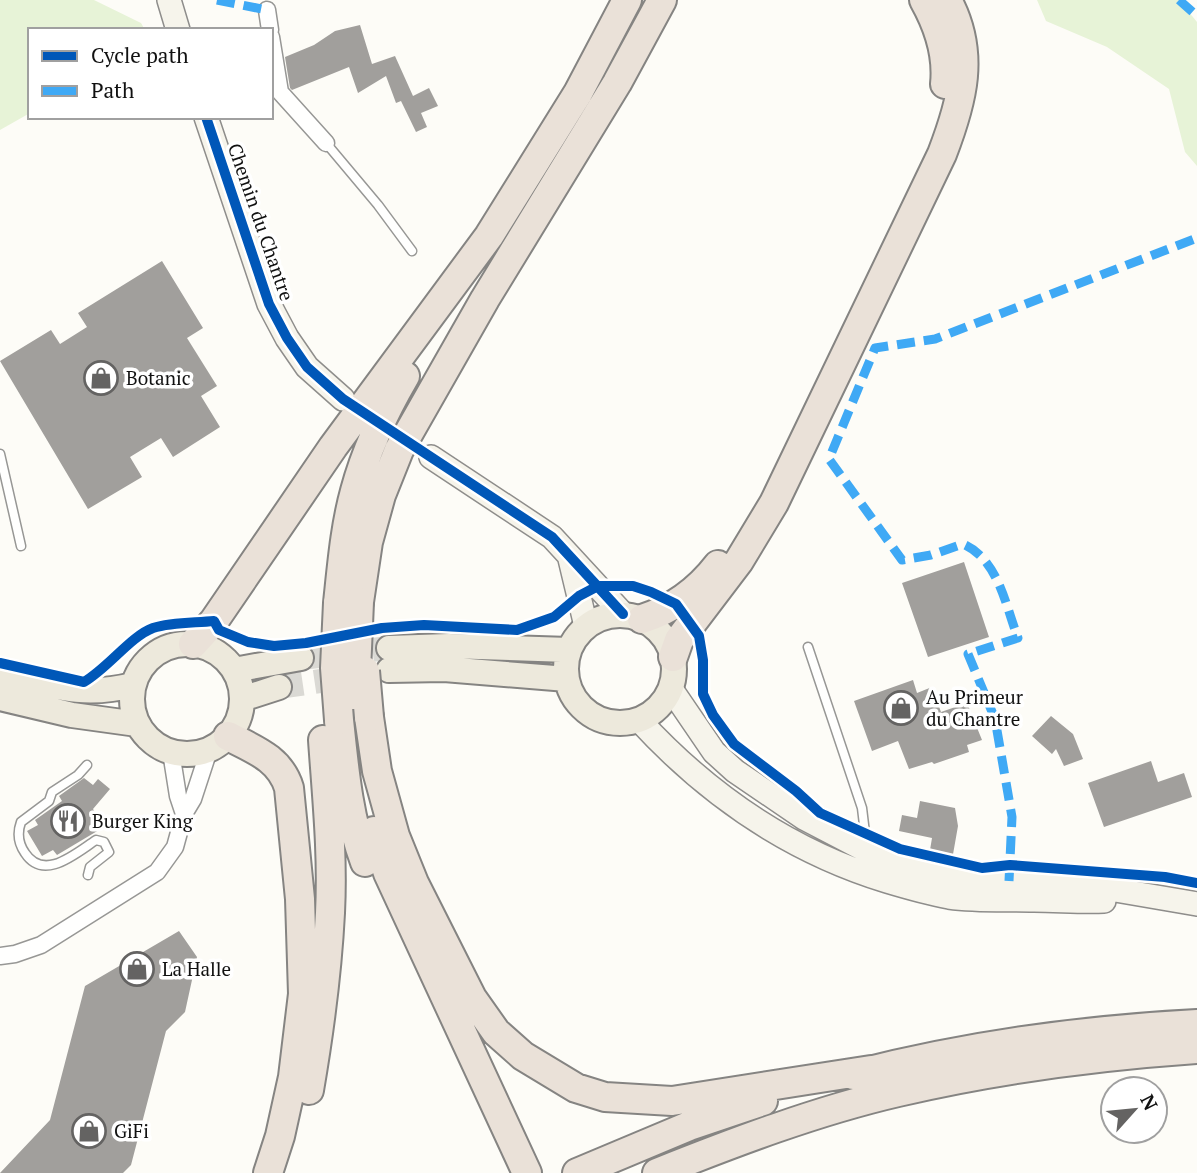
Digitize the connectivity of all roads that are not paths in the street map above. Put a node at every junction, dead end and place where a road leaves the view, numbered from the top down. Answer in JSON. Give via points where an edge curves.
{"nodes":[{"id":1,"x":169,"y":0,"type":"edge"},
{"id":2,"x":627,"y":0,"type":"edge"},
{"id":3,"x":662,"y":0,"type":"edge"},
{"id":4,"x":671,"y":0,"type":"edge"},
{"id":5,"x":923,"y":0,"type":"edge"},
{"id":6,"x":947,"y":0,"type":"edge"},
{"id":7,"x":267,"y":10,"type":"dead end"},
{"id":8,"x":177,"y":28,"type":"edge"},
{"id":9,"x":270,"y":28,"type":"edge"},
{"id":10,"x":273,"y":59,"type":"edge"},
{"id":11,"x":617,"y":83,"type":"junction"},
{"id":12,"x":276,"y":93,"type":"edge"},
{"id":13,"x":207,"y":119,"type":"edge"},
{"id":14,"x":326,"y":143,"type":"joint"},
{"id":15,"x":412,"y":251,"type":"dead end"},
{"id":16,"x":465,"y":271,"type":"junction"},
{"id":17,"x":343,"y":399,"type":"dead end"},
{"id":18,"x":0,"y":454,"type":"edge"},
{"id":19,"x":431,"y":457,"type":"dead end"},
{"id":20,"x":21,"y":546,"type":"dead end"},
{"id":21,"x":569,"y":556,"type":"junction"},
{"id":22,"x":341,"y":604,"type":"junction"},
{"id":23,"x":633,"y":617,"type":"junction"},
{"id":24,"x":586,"y":626,"type":"junction"},
{"id":25,"x":193,"y":644,"type":"junction"},
{"id":26,"x":808,"y":647,"type":"dead end"},
{"id":27,"x":569,"y":650,"type":"junction"},
{"id":28,"x":673,"y":657,"type":"junction"},
{"id":29,"x":301,"y":658,"type":"tunnel mouth"},
{"id":30,"x":234,"y":670,"type":"junction"},
{"id":31,"x":0,"y":674,"type":"edge"},
{"id":32,"x":567,"y":679,"type":"junction"},
{"id":33,"x":133,"y":685,"type":"junction"},
{"id":34,"x":279,"y":687,"type":"tunnel mouth"},
{"id":35,"x":671,"y":689,"type":"junction"},
{"id":36,"x":0,"y":698,"type":"edge"},
{"id":37,"x":242,"y":699,"type":"junction"},
{"id":38,"x":346,"y":720,"type":"junction"},
{"id":39,"x":639,"y":720,"type":"junction"},
{"id":40,"x":137,"y":723,"type":"junction"},
{"id":41,"x":218,"y":743,"type":"junction"},
{"id":42,"x":171,"y":752,"type":"junction"},
{"id":43,"x":88,"y":765,"type":"dead end"},
{"id":44,"x":184,"y":814,"type":"junction"},
{"id":45,"x":801,"y":847,"type":"junction"},
{"id":46,"x":862,"y":849,"type":"junction"},
{"id":47,"x":88,"y":875,"type":"dead end"},
{"id":48,"x":1152,"y":897,"type":"junction"},
{"id":49,"x":1197,"y":904,"type":"edge"},
{"id":50,"x":0,"y":956,"type":"edge"},
{"id":51,"x":1197,"y":1024,"type":"edge"},
{"id":52,"x":1197,"y":1049,"type":"edge"},
{"id":53,"x":871,"y":1070,"type":"junction"},
{"id":54,"x":516,"y":1168,"type":"edge"},
{"id":55,"x":268,"y":1173,"type":"edge"},
{"id":56,"x":286,"y":1173,"type":"edge"},
{"id":57,"x":577,"y":1173,"type":"edge"},
{"id":58,"x":657,"y":1173,"type":"edge"}],
"edges":[{"from":1,"to":8,"type":"main road"},
{"from":2,"to":16,"type":"highway","via":[[578,93]]},
{"from":3,"to":11,"type":"highway"},
{"from":4,"to":11,"type":"highway"},
{"from":5,"to":23,"type":"highway","via":[[941,39],[945,78],[940,112],[925,156],[730,551],[699,587],[676,604]]},
{"from":6,"to":28,"type":"highway","via":[[959,28],[963,90],[942,154],[765,520],[679,640]]},
{"from":7,"to":9,"type":"street"},
{"from":10,"to":12,"type":"street"},
{"from":11,"to":22,"type":"highway","via":[[399,450]]},
{"from":12,"to":14,"type":"street"},
{"from":13,"to":17,"type":"main road","name":"Chemin du Chantre","via":[[269,304],[307,367]]},
{"from":14,"to":15,"type":"lane"},
{"from":16,"to":22,"type":"highway","via":[[386,408],[367,454],[343,555]]},
{"from":16,"to":25,"type":"highway"},
{"from":18,"to":20,"type":"lane"},
{"from":19,"to":21,"type":"main road","via":[[552,537]]},
{"from":21,"to":23,"type":"main road"},
{"from":21,"to":24,"type":"main road"},
{"from":22,"to":38,"type":"highway","bridge":true,"via":[[354,665]]},
{"from":23,"to":24,"type":"main road","via":[[603,617]]},
{"from":23,"to":28,"type":"main road","via":[[656,628]]},
{"from":24,"to":27,"type":"main road"},
{"from":25,"to":30,"type":"main road","via":[[217,652]]},
{"from":25,"to":33,"type":"main road","via":[[155,653],[137,673]]},
{"from":26,"to":46,"type":"lane","via":[[862,808]]},
{"from":27,"to":32,"type":"main road"},
{"from":27,"to":32,"type":"main road","via":[[449,646],[389,659],[444,669]]},
{"from":28,"to":35,"type":"main road"},
{"from":29,"to":30,"type":"main road"},
{"from":30,"to":37,"type":"main road"},
{"from":31,"to":33,"type":"main road","via":[[79,692]]},
{"from":32,"to":39,"type":"main road","via":[[571,693],[590,714],[617,723]]},
{"from":33,"to":40,"type":"main road","via":[[131,705]]},
{"from":34,"to":37,"type":"main road"},
{"from":35,"to":39,"type":"main road","via":[[653,712]]},
{"from":35,"to":46,"type":"main road","via":[[714,752],[734,771],[804,818]]},
{"from":36,"to":40,"type":"main road","via":[[72,715]]},
{"from":37,"to":41,"type":"main road","via":[[236,725]]},
{"from":38,"to":53,"type":"highway","via":[[377,771],[414,883],[472,998],[496,1032],[523,1056],[576,1088],[605,1097],[672,1101]]},
{"from":38,"to":54,"type":"highway","via":[[388,873]]},
{"from":38,"to":56,"type":"highway","via":[[331,849],[320,1024]]},
{"from":39,"to":45,"type":"main road","via":[[732,805]]},
{"from":40,"to":42,"type":"main road","via":[[151,741]]},
{"from":41,"to":42,"type":"main road","via":[[184,754]]},
{"from":41,"to":44,"type":"street"},
{"from":41,"to":55,"type":"highway","via":[[260,752],[279,766],[289,788],[303,994],[293,1077]]},
{"from":42,"to":44,"type":"street"},
{"from":43,"to":47,"type":"lane","via":[[21,822],[18,837],[25,854],[46,866],[96,840],[104,842],[109,852],[90,867]]},
{"from":44,"to":50,"type":"street","via":[[175,847],[157,872],[41,945]]},
{"from":45,"to":46,"type":"lane","via":[[859,861]]},
{"from":45,"to":48,"type":"main road","via":[[874,877],[947,896],[1093,901]]},
{"from":46,"to":48,"type":"main road","via":[[914,869],[960,878],[1092,886]]},
{"from":48,"to":49,"type":"main road"},
{"from":51,"to":53,"type":"highway","via":[[1111,1029]]},
{"from":52,"to":58,"type":"highway","via":[[1026,1067],[895,1092],[767,1131]]},
{"from":53,"to":57,"type":"highway","via":[[689,1126]]}]}
